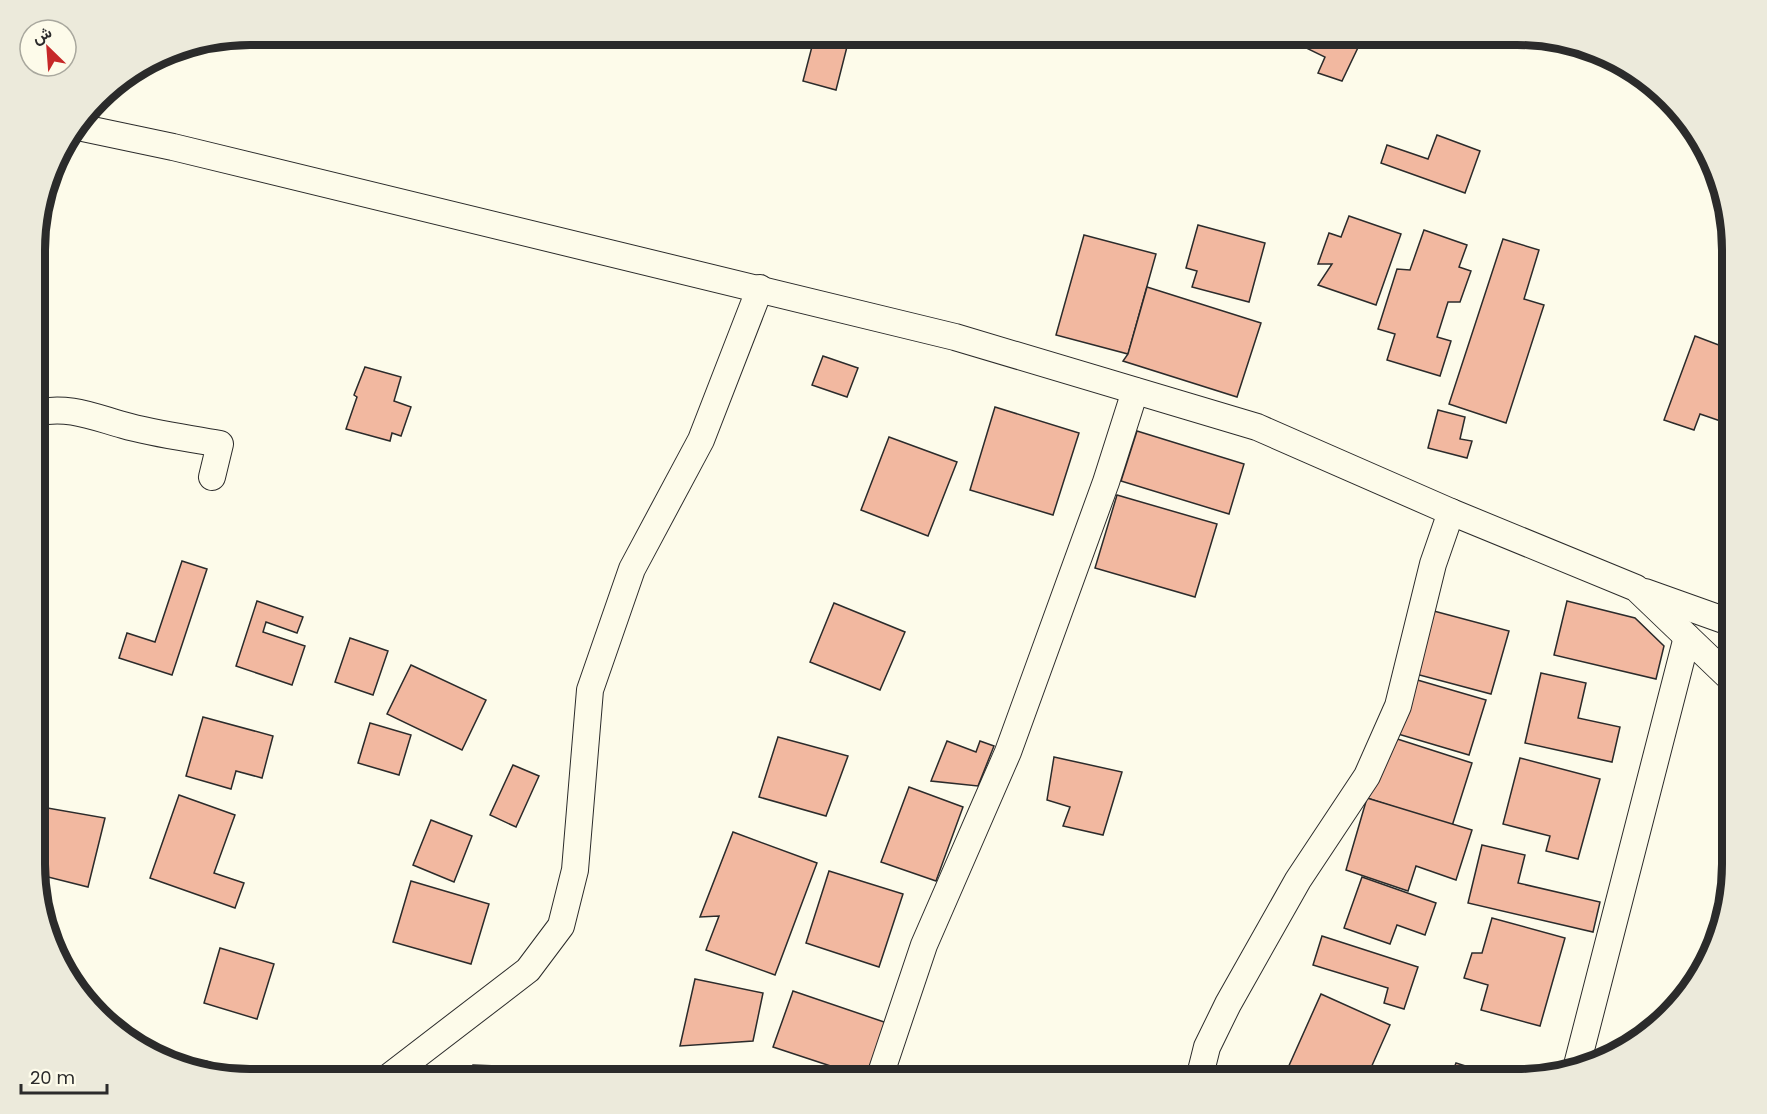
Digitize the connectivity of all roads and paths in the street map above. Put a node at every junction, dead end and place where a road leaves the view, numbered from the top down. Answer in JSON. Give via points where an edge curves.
{"nodes":[{"id":1,"x":85,"y":128,"type":"edge"},
{"id":2,"x":760,"y":288,"type":"junction"},
{"id":3,"x":1136,"y":391,"type":"junction"},
{"id":4,"x":45,"y":412,"type":"edge"},
{"id":5,"x":212,"y":477,"type":"dead end"},
{"id":6,"x":1451,"y":512,"type":"junction"},
{"id":7,"x":1636,"y":588,"type":"junction"},
{"id":8,"x":1722,"y":619,"type":"edge"},
{"id":9,"x":1687,"y":636,"type":"junction"},
{"id":10,"x":1722,"y":670,"type":"edge"},
{"id":11,"x":1579,"y":1059,"type":"edge"},
{"id":12,"x":400,"y":1069,"type":"edge"},
{"id":13,"x":882,"y":1069,"type":"edge"},
{"id":14,"x":1202,"y":1069,"type":"edge"}],
"edges":[{"from":1,"to":2,"type":"street"},
{"from":2,"to":3,"type":"street","via":[[955,337]]},
{"from":2,"to":12,"type":"street","via":[[700,440],[632,569],[590,690],[575,870],[561,926],[528,970]]},
{"from":3,"to":6,"type":"street","via":[[1257,427]]},
{"from":3,"to":13,"type":"street","via":[[1008,752],[924,945]]},
{"from":4,"to":5,"type":"street","via":[[62,409],[96,415],[123,425],[220,444]]},
{"from":6,"to":7,"type":"street"},
{"from":6,"to":14,"type":"street","via":[[1433,564],[1398,706],[1371,766],[1298,880],[1228,1004],[1207,1047]]},
{"from":7,"to":8,"type":"street"},
{"from":7,"to":9,"type":"street"},
{"from":9,"to":10,"type":"street"},
{"from":9,"to":11,"type":"street"}]}
